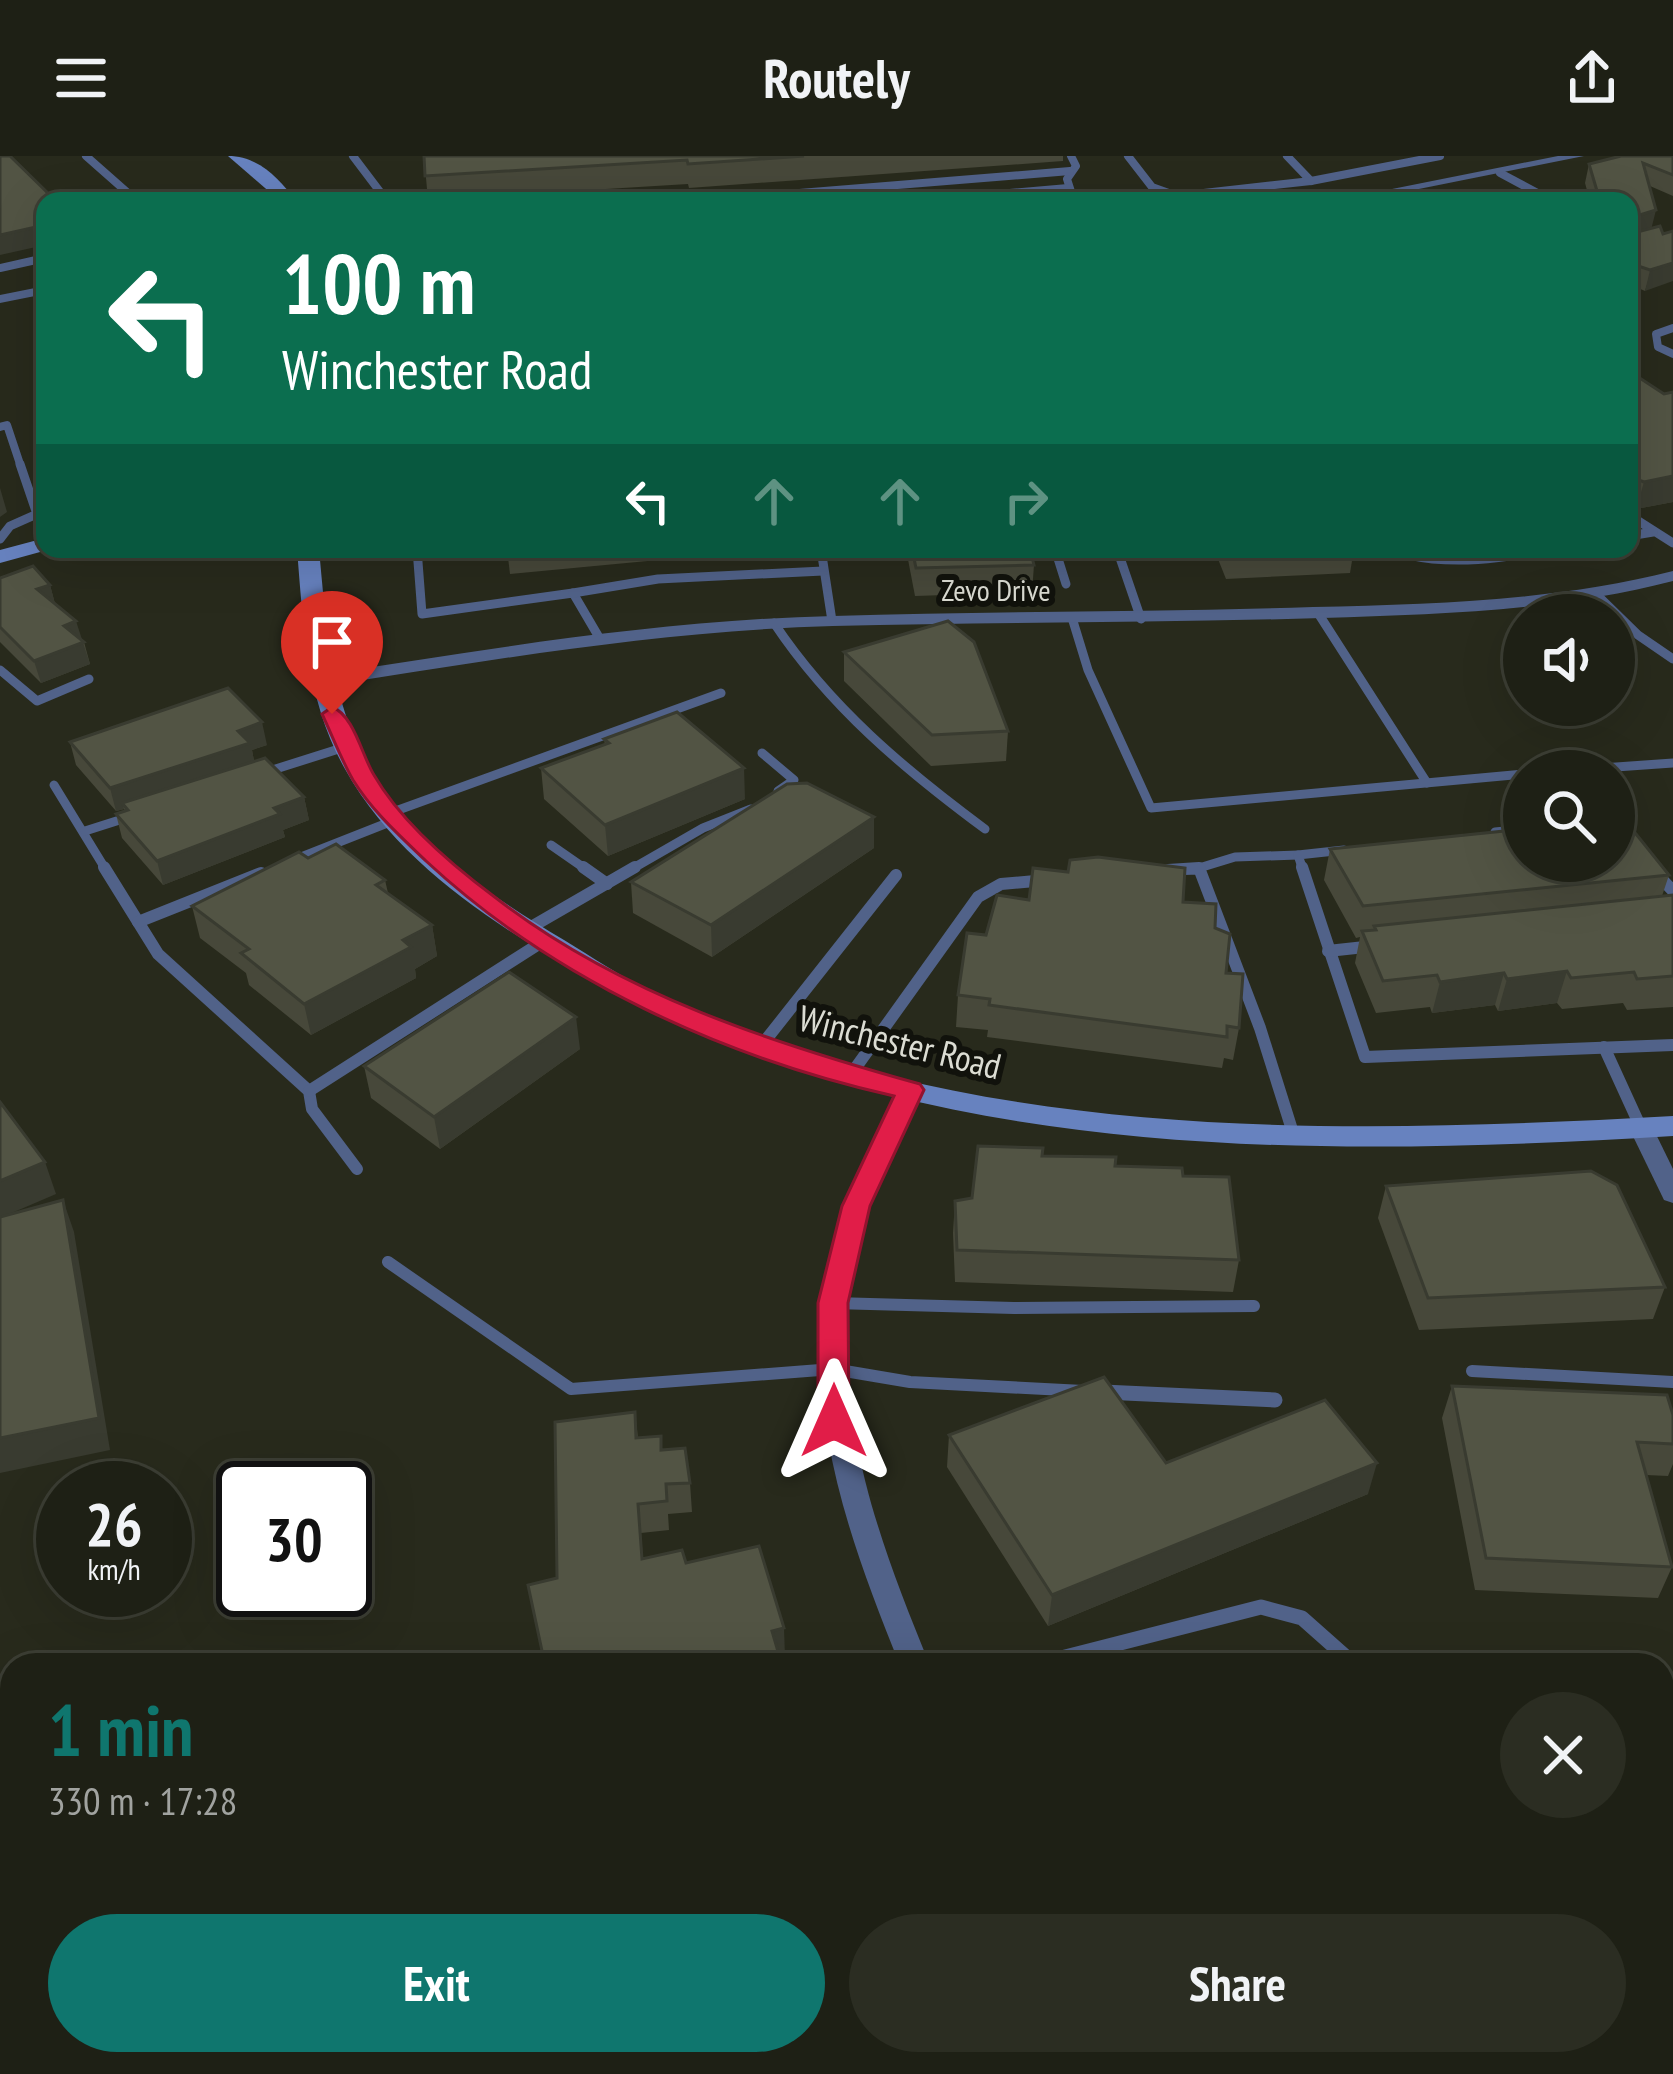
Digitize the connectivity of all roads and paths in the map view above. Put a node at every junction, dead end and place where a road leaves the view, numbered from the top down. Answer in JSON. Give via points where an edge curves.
{"nodes":[{"id":1,"x":86,"y":156,"type":"edge"},
{"id":2,"x":236,"y":156,"type":"edge"},
{"id":3,"x":353,"y":156,"type":"edge"},
{"id":4,"x":1071,"y":156,"type":"edge"},
{"id":5,"x":1128,"y":156,"type":"edge"},
{"id":6,"x":1287,"y":156,"type":"edge"},
{"id":7,"x":1440,"y":156,"type":"edge"},
{"id":8,"x":1578,"y":156,"type":"edge"},
{"id":9,"x":1070,"y":171,"type":"junction"},
{"id":10,"x":1500,"y":173,"type":"junction"},
{"id":11,"x":1310,"y":181,"type":"junction"},
{"id":12,"x":1068,"y":188,"type":"junction"},
{"id":13,"x":818,"y":191,"type":"joint"},
{"id":14,"x":126,"y":192,"type":"edge"},
{"id":15,"x":281,"y":192,"type":"edge"},
{"id":16,"x":380,"y":192,"type":"edge"},
{"id":17,"x":811,"y":192,"type":"edge"},
{"id":18,"x":1022,"y":192,"type":"edge"},
{"id":19,"x":1070,"y":192,"type":"edge"},
{"id":20,"x":1163,"y":192,"type":"edge"},
{"id":21,"x":1230,"y":192,"type":"edge"},
{"id":22,"x":1391,"y":192,"type":"edge"},
{"id":23,"x":1533,"y":192,"type":"edge"},
{"id":24,"x":36,"y":260,"type":"edge"},
{"id":25,"x":0,"y":268,"type":"edge"},
{"id":26,"x":36,"y":292,"type":"edge"},
{"id":27,"x":0,"y":299,"type":"edge"},
{"id":28,"x":1673,"y":328,"type":"edge"},
{"id":29,"x":1673,"y":354,"type":"edge"},
{"id":30,"x":0,"y":427,"type":"edge"},
{"id":31,"x":36,"y":511,"type":"edge"},
{"id":32,"x":36,"y":514,"type":"edge"},
{"id":33,"x":1638,"y":521,"type":"edge"},
{"id":34,"x":1654,"y":531,"type":"junction"},
{"id":35,"x":1638,"y":534,"type":"edge"},
{"id":36,"x":0,"y":539,"type":"edge"},
{"id":37,"x":1673,"y":542,"type":"edge"},
{"id":38,"x":36,"y":546,"type":"edge"},
{"id":39,"x":0,"y":556,"type":"edge"},
{"id":40,"x":309,"y":558,"type":"edge"},
{"id":41,"x":418,"y":558,"type":"edge"},
{"id":42,"x":822,"y":558,"type":"edge"},
{"id":43,"x":1058,"y":558,"type":"edge"},
{"id":44,"x":1120,"y":558,"type":"edge"},
{"id":45,"x":1419,"y":558,"type":"edge"},
{"id":46,"x":1494,"y":558,"type":"edge"},
{"id":47,"x":823,"y":571,"type":"junction"},
{"id":48,"x":1673,"y":576,"type":"edge"},
{"id":49,"x":1066,"y":584,"type":"dead end"},
{"id":50,"x":573,"y":593,"type":"junction"},
{"id":51,"x":1595,"y":593,"type":"junction"},
{"id":52,"x":1318,"y":613,"type":"junction"},
{"id":53,"x":1141,"y":619,"type":"junction"},
{"id":54,"x":832,"y":621,"type":"junction"},
{"id":55,"x":1073,"y":621,"type":"junction"},
{"id":56,"x":774,"y":623,"type":"junction"},
{"id":57,"x":600,"y":639,"type":"junction"},
{"id":58,"x":1673,"y":659,"type":"edge"},
{"id":59,"x":0,"y":670,"type":"edge"},
{"id":60,"x":89,"y":679,"type":"dead end"},
{"id":61,"x":320,"y":680,"type":"junction"},
{"id":62,"x":721,"y":693,"type":"dead end"},
{"id":63,"x":345,"y":747,"type":"junction"},
{"id":64,"x":762,"y":753,"type":"dead end"},
{"id":65,"x":1673,"y":763,"type":"edge"},
{"id":66,"x":1635,"y":766,"type":"edge"},
{"id":67,"x":258,"y":775,"type":"edge"},
{"id":68,"x":1503,"y":776,"type":"edge"},
{"id":69,"x":1427,"y":783,"type":"junction"},
{"id":70,"x":54,"y":784,"type":"dead end"},
{"id":71,"x":150,"y":810,"type":"edge"},
{"id":72,"x":393,"y":816,"type":"junction"},
{"id":73,"x":985,"y":829,"type":"dead end"},
{"id":74,"x":85,"y":831,"type":"junction"},
{"id":75,"x":1503,"y":831,"type":"edge"},
{"id":76,"x":1479,"y":834,"type":"edge"},
{"id":77,"x":551,"y":845,"type":"dead end"},
{"id":78,"x":1366,"y":847,"type":"edge"},
{"id":79,"x":1298,"y":855,"type":"junction"},
{"id":80,"x":1641,"y":859,"type":"edge"},
{"id":81,"x":1199,"y":868,"type":"junction"},
{"id":82,"x":1155,"y":872,"type":"edge"},
{"id":83,"x":896,"y":875,"type":"dead end"},
{"id":84,"x":1067,"y":879,"type":"edge"},
{"id":85,"x":607,"y":884,"type":"junction"},
{"id":86,"x":1673,"y":891,"type":"edge"},
{"id":87,"x":137,"y":922,"type":"junction"},
{"id":88,"x":533,"y":936,"type":"junction"},
{"id":89,"x":1396,"y":944,"type":"edge"},
{"id":90,"x":1328,"y":951,"type":"junction"},
{"id":91,"x":1673,"y":1045,"type":"edge"},
{"id":92,"x":760,"y":1046,"type":"junction"},
{"id":93,"x":1604,"y":1047,"type":"junction"},
{"id":94,"x":849,"y":1077,"type":"junction"},
{"id":95,"x":309,"y":1090,"type":"junction"},
{"id":96,"x":910,"y":1090,"type":"junction"},
{"id":97,"x":1673,"y":1126,"type":"edge"},
{"id":98,"x":1641,"y":1128,"type":"junction"},
{"id":99,"x":1294,"y":1138,"type":"junction"},
{"id":100,"x":357,"y":1169,"type":"dead end"},
{"id":101,"x":1673,"y":1194,"type":"edge"},
{"id":102,"x":388,"y":1262,"type":"dead end"},
{"id":103,"x":833,"y":1303,"type":"junction"},
{"id":104,"x":1254,"y":1306,"type":"dead end"},
{"id":105,"x":833,"y":1369,"type":"junction"},
{"id":106,"x":1472,"y":1371,"type":"dead end"},
{"id":107,"x":1673,"y":1382,"type":"edge"},
{"id":108,"x":1275,"y":1400,"type":"dead end"},
{"id":109,"x":910,"y":1653,"type":"edge"},
{"id":110,"x":1081,"y":1653,"type":"edge"},
{"id":111,"x":1343,"y":1653,"type":"edge"}],
"edges":[{"from":1,"to":14,"type":"lane"},
{"from":2,"to":15,"type":"street"},
{"from":3,"to":16,"type":"lane"},
{"from":4,"to":9,"type":"lane"},
{"from":5,"to":20,"type":"lane"},
{"from":6,"to":11,"type":"lane"},
{"from":7,"to":11,"type":"lane"},
{"from":8,"to":10,"type":"street"},
{"from":9,"to":12,"type":"lane"},
{"from":9,"to":13,"type":"lane"},
{"from":10,"to":22,"type":"street"},
{"from":10,"to":23,"type":"lane"},
{"from":11,"to":21,"type":"lane"},
{"from":12,"to":18,"type":"lane"},
{"from":12,"to":19,"type":"lane"},
{"from":13,"to":17,"type":"lane"},
{"from":24,"to":25,"type":"lane"},
{"from":26,"to":27,"type":"street"},
{"from":28,"to":29,"type":"lane","via":[[1655,340]]},
{"from":30,"to":31,"type":"lane","via":[[7,425]]},
{"from":32,"to":36,"type":"lane"},
{"from":33,"to":34,"type":"lane"},
{"from":34,"to":35,"type":"lane"},
{"from":34,"to":37,"type":"lane"},
{"from":38,"to":39,"type":"street"},
{"from":40,"to":61,"type":"street","name":"Winchester Road"},
{"from":41,"to":50,"type":"lane","via":[[422,614]]},
{"from":42,"to":47,"type":"lane"},
{"from":43,"to":49,"type":"lane"},
{"from":44,"to":53,"type":"lane"},
{"from":45,"to":46,"type":"lane"},
{"from":47,"to":50,"type":"lane","via":[[658,579]]},
{"from":47,"to":54,"type":"lane"},
{"from":48,"to":51,"type":"street","name":"Zevo Drive"},
{"from":50,"to":57,"type":"lane"},
{"from":51,"to":52,"type":"street","name":"Zevo Drive"},
{"from":51,"to":58,"type":"lane"},
{"from":52,"to":53,"type":"street","name":"Zevo Drive"},
{"from":52,"to":69,"type":"lane"},
{"from":53,"to":55,"type":"street","name":"Zevo Drive"},
{"from":54,"to":55,"type":"street","name":"Zevo Drive"},
{"from":54,"to":56,"type":"street","name":"Zevo Drive"},
{"from":55,"to":69,"type":"lane","via":[[1151,808]]},
{"from":56,"to":57,"type":"street","name":"Zevo Drive"},
{"from":56,"to":73,"type":"lane","via":[[802,669],[911,775]]},
{"from":57,"to":61,"type":"street","name":"Zevo Drive"},
{"from":59,"to":60,"type":"lane","via":[[38,701]]},
{"from":61,"to":63,"type":"street","name":"Winchester Road"},
{"from":62,"to":72,"type":"lane"},
{"from":63,"to":67,"type":"lane"},
{"from":63,"to":72,"type":"street","name":"Winchester Road"},
{"from":64,"to":85,"type":"lane","via":[[794,780]]},
{"from":65,"to":66,"type":"lane"},
{"from":68,"to":69,"type":"lane"},
{"from":70,"to":74,"type":"lane"},
{"from":71,"to":74,"type":"lane"},
{"from":72,"to":87,"type":"lane"},
{"from":72,"to":88,"type":"street","name":"Winchester Road"},
{"from":74,"to":87,"type":"lane"},
{"from":75,"to":76,"type":"lane"},
{"from":77,"to":85,"type":"lane"},
{"from":78,"to":79,"type":"lane"},
{"from":79,"to":81,"type":"lane","via":[[1234,857]]},
{"from":79,"to":90,"type":"lane"},
{"from":80,"to":86,"type":"lane"},
{"from":81,"to":82,"type":"lane"},
{"from":81,"to":99,"type":"lane"},
{"from":83,"to":92,"type":"lane"},
{"from":84,"to":94,"type":"lane","via":[[1001,884],[978,897]]},
{"from":85,"to":88,"type":"lane"},
{"from":87,"to":95,"type":"lane","via":[[158,953]]},
{"from":88,"to":92,"type":"street","name":"Winchester Road","via":[[658,1004]]},
{"from":88,"to":95,"type":"lane"},
{"from":89,"to":90,"type":"lane"},
{"from":90,"to":93,"type":"lane","via":[[1365,1058]]},
{"from":91,"to":93,"type":"lane"},
{"from":92,"to":94,"type":"street","name":"Winchester Road"},
{"from":93,"to":98,"type":"lane"},
{"from":94,"to":96,"type":"street","name":"Winchester Road"},
{"from":95,"to":100,"type":"lane","via":[[312,1109]]},
{"from":96,"to":99,"type":"street","name":"Winchester Road","via":[[1157,1130]]},
{"from":96,"to":103,"type":"street","via":[[856,1206]]},
{"from":97,"to":98,"type":"street","name":"Winchester Road"},
{"from":98,"to":99,"type":"street","name":"Winchester Road"},
{"from":98,"to":101,"type":"street"},
{"from":102,"to":105,"type":"lane","via":[[571,1389]]},
{"from":103,"to":104,"type":"lane"},
{"from":103,"to":105,"type":"street"},
{"from":105,"to":108,"type":"lane","via":[[910,1382]]},
{"from":105,"to":109,"type":"street","via":[[834,1421],[865,1546]]},
{"from":106,"to":107,"type":"lane"},
{"from":110,"to":111,"type":"lane","via":[[1261,1607],[1283,1607]]}]}
